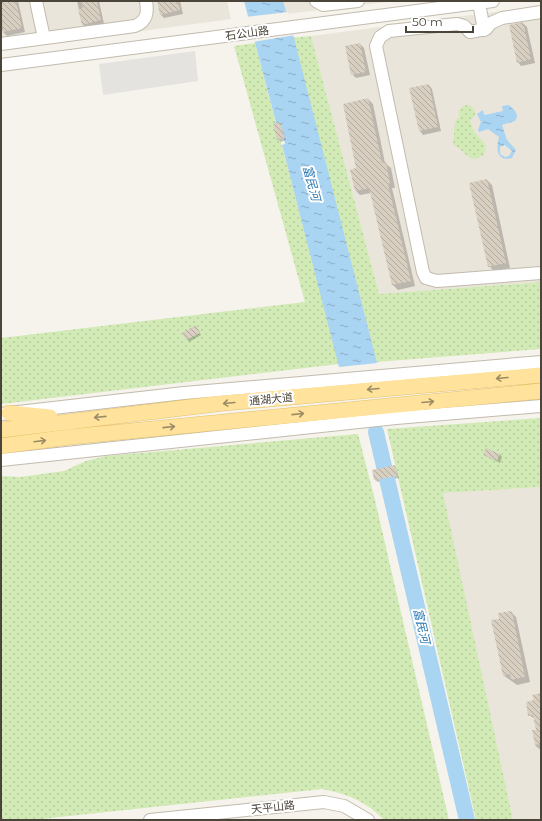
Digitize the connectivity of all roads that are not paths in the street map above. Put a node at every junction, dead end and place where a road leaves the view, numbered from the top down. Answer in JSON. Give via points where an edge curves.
{"nodes":[{"id":1,"x":36,"y":1,"type":"edge"},
{"id":2,"x":146,"y":1,"type":"edge"},
{"id":3,"x":316,"y":1,"type":"edge"},
{"id":4,"x":358,"y":1,"type":"edge"},
{"id":5,"x":493,"y":1,"type":"edge"},
{"id":6,"x":479,"y":3,"type":"junction"},
{"id":7,"x":465,"y":5,"type":"junction"},
{"id":8,"x":541,"y":12,"type":"edge"},
{"id":9,"x":484,"y":30,"type":"junction"},
{"id":10,"x":470,"y":32,"type":"junction"},
{"id":11,"x":50,"y":37,"type":"junction"},
{"id":12,"x":1,"y":44,"type":"edge"},
{"id":13,"x":57,"y":58,"type":"junction"},
{"id":14,"x":1,"y":65,"type":"edge"},
{"id":15,"x":541,"y":273,"type":"edge"},
{"id":16,"x":541,"y":362,"type":"edge"},
{"id":17,"x":541,"y":375,"type":"edge"},
{"id":18,"x":541,"y":391,"type":"edge"},
{"id":19,"x":541,"y":406,"type":"edge"},
{"id":20,"x":5,"y":414,"type":"edge"},
{"id":21,"x":79,"y":419,"type":"junction"},
{"id":22,"x":1,"y":430,"type":"edge"},
{"id":23,"x":1,"y":446,"type":"edge"},
{"id":24,"x":1,"y":460,"type":"edge"},
{"id":25,"x":150,"y":820,"type":"edge"},
{"id":26,"x":200,"y":820,"type":"edge"},
{"id":27,"x":359,"y":820,"type":"edge"},
{"id":28,"x":368,"y":820,"type":"edge"}],
"edges":[{"from":1,"to":11,"type":"street"},
{"from":2,"to":11,"type":"street","via":[[147,12],[143,23],[135,26]]},
{"from":3,"to":4,"type":"street","via":[[323,5]]},
{"from":5,"to":6,"type":"street","name":"石公山路"},
{"from":6,"to":7,"type":"street","name":"石公山路"},
{"from":6,"to":9,"type":"street"},
{"from":7,"to":10,"type":"street"},
{"from":7,"to":13,"type":"street","name":"石公山路"},
{"from":8,"to":9,"type":"street","via":[[502,18]]},
{"from":9,"to":10,"type":"street"},
{"from":10,"to":15,"type":"street","via":[[457,24],[389,31],[380,37],[376,46],[423,272],[426,278],[437,281]]},
{"from":11,"to":12,"type":"street"},
{"from":11,"to":13,"type":"street"},
{"from":13,"to":14,"type":"street","name":"石公山路"},
{"from":16,"to":20,"type":"street","via":[[184,393]]},
{"from":17,"to":21,"type":"main road","name":"通湖大道","one_way":true,"via":[[232,402]]},
{"from":23,"to":18,"type":"main road","name":"通湖大道","one_way":true},
{"from":19,"to":24,"type":"street","via":[[396,418]]},
{"from":20,"to":21,"type":"main road"},
{"from":21,"to":22,"type":"main road","name":"通湖大道"},
{"from":25,"to":28,"type":"street","name":"天平山路","via":[[324,802],[344,806]]},
{"from":26,"to":27,"type":"street","name":"天平山路","via":[[319,807],[342,811]]}]}
